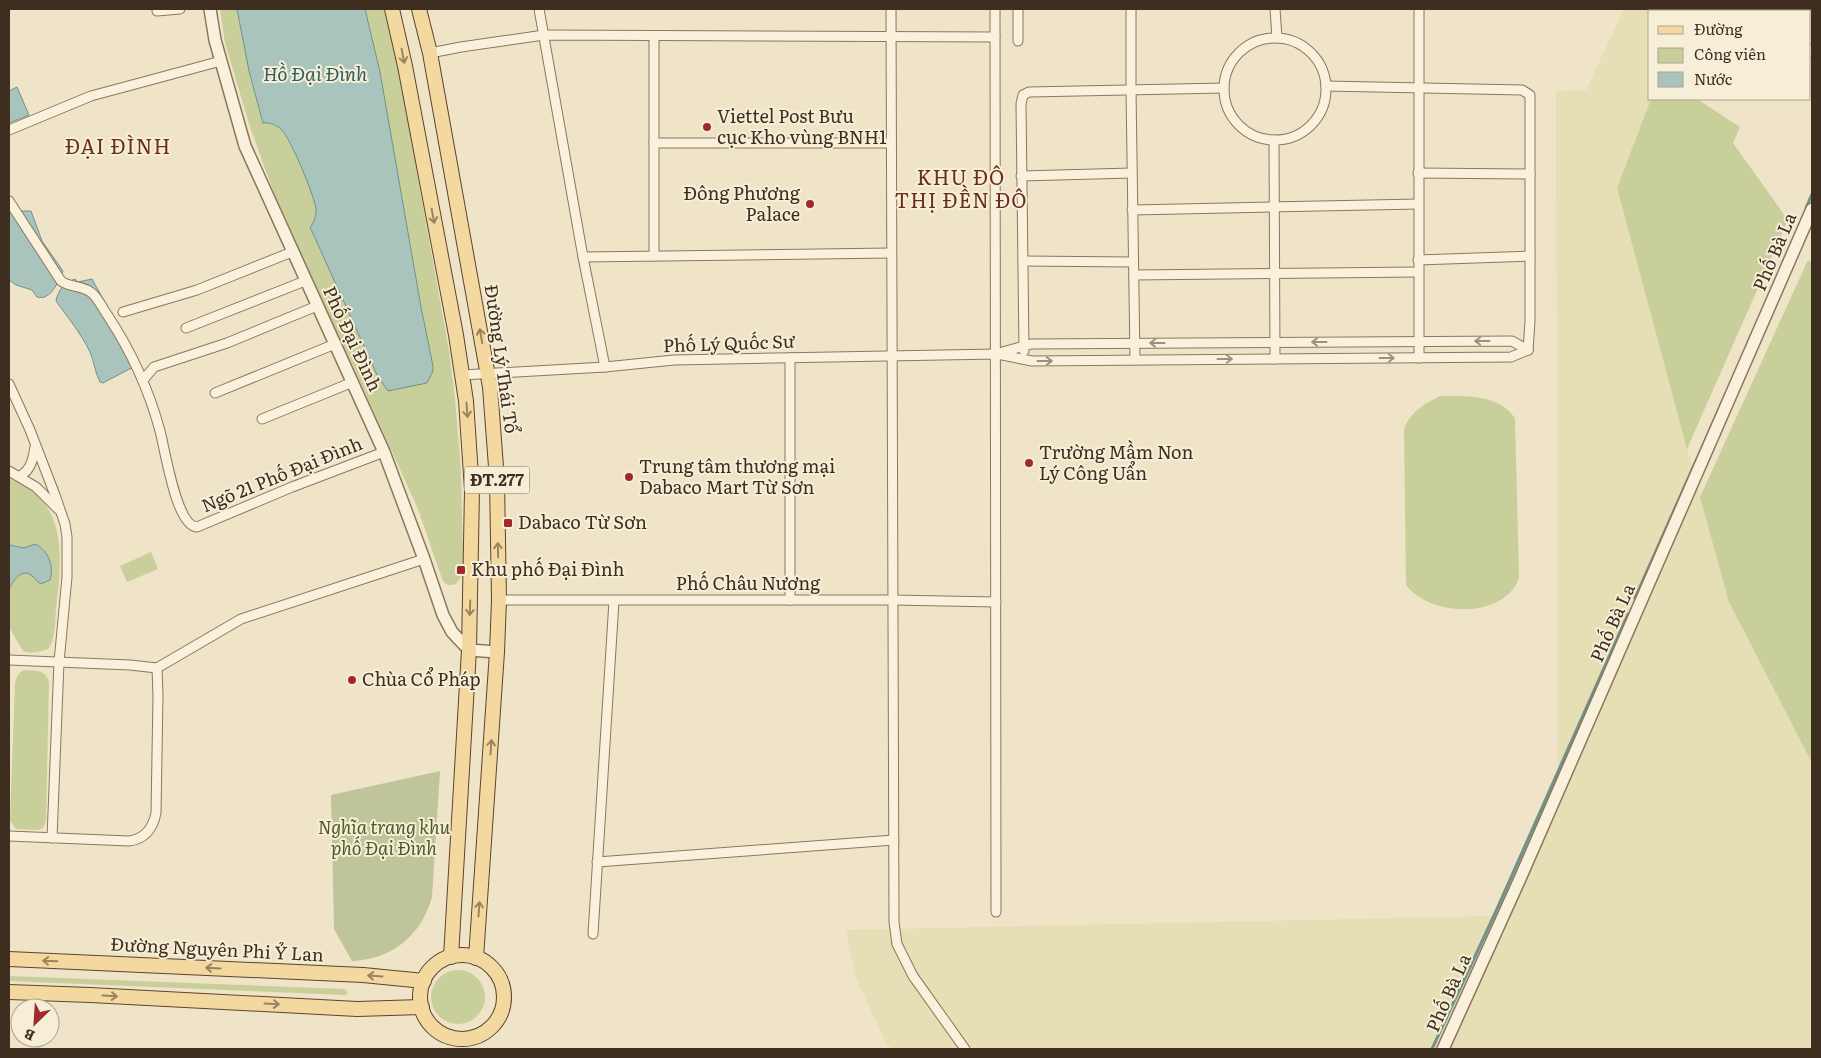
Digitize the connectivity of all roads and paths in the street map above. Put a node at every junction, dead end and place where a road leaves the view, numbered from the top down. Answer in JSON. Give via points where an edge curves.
{"nodes":[{"id":1,"x":180,"y":9,"type":"edge"},
{"id":2,"x":210,"y":9,"type":"edge"},
{"id":3,"x":392,"y":9,"type":"edge"},
{"id":4,"x":419,"y":9,"type":"edge"},
{"id":5,"x":539,"y":9,"type":"edge"},
{"id":6,"x":891,"y":9,"type":"edge"},
{"id":7,"x":995,"y":9,"type":"edge"},
{"id":8,"x":1018,"y":9,"type":"edge"},
{"id":9,"x":1131,"y":9,"type":"edge"},
{"id":10,"x":1275,"y":9,"type":"edge"},
{"id":11,"x":1419,"y":9,"type":"edge"},
{"id":12,"x":157,"y":11,"type":"dead end"},
{"id":13,"x":544,"y":35,"type":"junction"},
{"id":14,"x":654,"y":36,"type":"junction"},
{"id":15,"x":891,"y":36,"type":"junction"},
{"id":16,"x":995,"y":38,"type":"junction"},
{"id":17,"x":1277,"y":38,"type":"junction"},
{"id":18,"x":1018,"y":41,"type":"dead end"},
{"id":19,"x":430,"y":53,"type":"junction"},
{"id":20,"x":221,"y":61,"type":"junction"},
{"id":21,"x":1326,"y":86,"type":"junction"},
{"id":22,"x":1224,"y":88,"type":"junction"},
{"id":23,"x":1418,"y":88,"type":"junction"},
{"id":24,"x":1131,"y":90,"type":"junction"},
{"id":25,"x":9,"y":130,"type":"edge"},
{"id":26,"x":1274,"y":140,"type":"junction"},
{"id":27,"x":891,"y":142,"type":"junction"},
{"id":28,"x":654,"y":143,"type":"junction"},
{"id":29,"x":1132,"y":173,"type":"junction"},
{"id":30,"x":1418,"y":173,"type":"junction"},
{"id":31,"x":1530,"y":174,"type":"junction"},
{"id":32,"x":1022,"y":176,"type":"junction"},
{"id":33,"x":9,"y":201,"type":"edge"},
{"id":34,"x":1418,"y":204,"type":"junction"},
{"id":35,"x":1274,"y":207,"type":"junction"},
{"id":36,"x":1812,"y":209,"type":"edge"},
{"id":37,"x":1132,"y":210,"type":"junction"},
{"id":38,"x":292,"y":252,"type":"junction"},
{"id":39,"x":891,"y":254,"type":"junction"},
{"id":40,"x":654,"y":256,"type":"junction"},
{"id":41,"x":1530,"y":256,"type":"junction"},
{"id":42,"x":583,"y":257,"type":"junction"},
{"id":43,"x":1418,"y":260,"type":"junction"},
{"id":44,"x":1023,"y":261,"type":"junction"},
{"id":45,"x":1133,"y":262,"type":"junction"},
{"id":46,"x":1418,"y":272,"type":"junction"},
{"id":47,"x":1275,"y":274,"type":"junction"},
{"id":48,"x":1134,"y":275,"type":"junction"},
{"id":49,"x":305,"y":280,"type":"junction"},
{"id":50,"x":317,"y":306,"type":"junction"},
{"id":51,"x":123,"y":312,"type":"dead end"},
{"id":52,"x":186,"y":328,"type":"dead end"},
{"id":53,"x":1275,"y":342,"type":"junction"},
{"id":54,"x":1419,"y":342,"type":"junction"},
{"id":55,"x":1135,"y":343,"type":"junction"},
{"id":56,"x":335,"y":344,"type":"junction"},
{"id":57,"x":1024,"y":346,"type":"junction"},
{"id":58,"x":1528,"y":350,"type":"junction"},
{"id":59,"x":997,"y":354,"type":"junction"},
{"id":60,"x":892,"y":356,"type":"junction"},
{"id":61,"x":790,"y":358,"type":"junction"},
{"id":62,"x":1419,"y":358,"type":"junction"},
{"id":63,"x":1024,"y":359,"type":"junction"},
{"id":64,"x":1275,"y":359,"type":"junction"},
{"id":65,"x":1135,"y":360,"type":"junction"},
{"id":66,"x":605,"y":367,"type":"junction"},
{"id":67,"x":488,"y":373,"type":"junction"},
{"id":68,"x":462,"y":375,"type":"junction"},
{"id":69,"x":143,"y":380,"type":"junction"},
{"id":70,"x":353,"y":382,"type":"junction"},
{"id":71,"x":9,"y":384,"type":"edge"},
{"id":72,"x":215,"y":393,"type":"dead end"},
{"id":73,"x":262,"y":419,"type":"dead end"},
{"id":74,"x":36,"y":445,"type":"junction"},
{"id":75,"x":384,"y":452,"type":"junction"},
{"id":76,"x":9,"y":471,"type":"edge"},
{"id":77,"x":20,"y":476,"type":"junction"},
{"id":78,"x":62,"y":514,"type":"junction"},
{"id":79,"x":424,"y":559,"type":"junction"},
{"id":80,"x":499,"y":600,"type":"junction"},
{"id":81,"x":790,"y":600,"type":"junction"},
{"id":82,"x":893,"y":600,"type":"junction"},
{"id":83,"x":614,"y":601,"type":"junction"},
{"id":84,"x":996,"y":602,"type":"junction"},
{"id":85,"x":469,"y":650,"type":"junction"},
{"id":86,"x":497,"y":652,"type":"junction"},
{"id":87,"x":9,"y":660,"type":"edge"},
{"id":88,"x":59,"y":662,"type":"junction"},
{"id":89,"x":157,"y":668,"type":"junction"},
{"id":90,"x":9,"y":836,"type":"edge"},
{"id":91,"x":52,"y":838,"type":"junction"},
{"id":92,"x":894,"y":840,"type":"junction"},
{"id":93,"x":597,"y":862,"type":"junction"},
{"id":94,"x":996,"y":912,"type":"dead end"},
{"id":95,"x":593,"y":934,"type":"dead end"},
{"id":96,"x":451,"y":957,"type":"junction"},
{"id":97,"x":476,"y":958,"type":"junction"},
{"id":98,"x":9,"y":960,"type":"edge"},
{"id":99,"x":424,"y":982,"type":"junction"},
{"id":100,"x":9,"y":992,"type":"edge"},
{"id":101,"x":422,"y":1007,"type":"junction"},
{"id":102,"x":447,"y":1043,"type":"edge"},
{"id":103,"x":476,"y":1043,"type":"edge"},
{"id":104,"x":965,"y":1049,"type":"edge"},
{"id":105,"x":1443,"y":1049,"type":"edge"}],
"edges":[{"from":1,"to":12,"type":"street"},
{"from":2,"to":20,"type":"street","name":"Phố Đại Đình"},
{"from":3,"to":68,"type":"main road","number":"ĐT.277","one_way":true},
{"from":4,"to":19,"type":"main road","name":"Đường Lý Thái Tổ","number":"ĐT.277"},
{"from":5,"to":13,"type":"street"},
{"from":6,"to":15,"type":"street"},
{"from":7,"to":16,"type":"street"},
{"from":8,"to":18,"type":"street"},
{"from":9,"to":24,"type":"street"},
{"from":10,"to":17,"type":"street"},
{"from":11,"to":23,"type":"street"},
{"from":13,"to":14,"type":"street"},
{"from":13,"to":19,"type":"street"},
{"from":13,"to":42,"type":"street"},
{"from":14,"to":15,"type":"street"},
{"from":14,"to":28,"type":"street"},
{"from":15,"to":16,"type":"street"},
{"from":15,"to":27,"type":"street"},
{"from":16,"to":59,"type":"street"},
{"from":17,"to":21,"type":"street","via":[[1297,43],[1309,51],[1318,62]]},
{"from":17,"to":22,"type":"street","via":[[1254,42],[1242,50],[1232,60]]},
{"from":67,"to":19,"type":"main road","name":"Đường Lý Thái Tổ","number":"ĐT.277","one_way":true},
{"from":20,"to":25,"type":"street","via":[[91,96]]},
{"from":20,"to":38,"type":"street","name":"Phố Đại Đình","via":[[245,146]]},
{"from":21,"to":23,"type":"street"},
{"from":21,"to":26,"type":"street","via":[[1324,104],[1308,128],[1296,136]]},
{"from":22,"to":24,"type":"street"},
{"from":22,"to":26,"type":"street","via":[[1231,116],[1241,127],[1253,135]]},
{"from":23,"to":30,"type":"street"},
{"from":23,"to":31,"type":"street","via":[[1522,90],[1530,95]]},
{"from":24,"to":29,"type":"street"},
{"from":24,"to":32,"type":"street","via":[[1030,92],[1023,95],[1020,104]]},
{"from":26,"to":35,"type":"street"},
{"from":27,"to":28,"type":"street"},
{"from":27,"to":39,"type":"street"},
{"from":28,"to":40,"type":"street"},
{"from":29,"to":32,"type":"street"},
{"from":29,"to":37,"type":"street"},
{"from":30,"to":31,"type":"street"},
{"from":30,"to":34,"type":"street"},
{"from":31,"to":41,"type":"street"},
{"from":32,"to":44,"type":"street"},
{"from":33,"to":69,"type":"street","via":[[61,281],[93,294],[117,330]]},
{"from":34,"to":35,"type":"street"},
{"from":34,"to":43,"type":"street"},
{"from":35,"to":37,"type":"street"},
{"from":35,"to":47,"type":"street"},
{"from":36,"to":105,"type":"street","name":"Phố Bà La"},
{"from":37,"to":45,"type":"street"},
{"from":38,"to":49,"type":"street","name":"Phố Đại Đình"},
{"from":38,"to":51,"type":"street","via":[[197,290]]},
{"from":39,"to":40,"type":"street"},
{"from":39,"to":60,"type":"street"},
{"from":40,"to":42,"type":"street"},
{"from":41,"to":43,"type":"street"},
{"from":41,"to":58,"type":"street"},
{"from":42,"to":66,"type":"street"},
{"from":43,"to":46,"type":"street"},
{"from":44,"to":45,"type":"street"},
{"from":44,"to":57,"type":"street"},
{"from":45,"to":48,"type":"street"},
{"from":46,"to":47,"type":"street"},
{"from":46,"to":54,"type":"street"},
{"from":47,"to":48,"type":"street"},
{"from":47,"to":53,"type":"street"},
{"from":48,"to":55,"type":"street"},
{"from":49,"to":50,"type":"street","name":"Phố Đại Đình"},
{"from":49,"to":52,"type":"street"},
{"from":50,"to":56,"type":"street","name":"Phố Đại Đình"},
{"from":50,"to":69,"type":"street","via":[[227,343],[154,367]]},
{"from":54,"to":53,"type":"street","one_way":true},
{"from":53,"to":55,"type":"street","one_way":true},
{"from":53,"to":64,"type":"street"},
{"from":58,"to":54,"type":"street","one_way":true,"via":[[1512,341]]},
{"from":54,"to":62,"type":"street"},
{"from":55,"to":57,"type":"street"},
{"from":55,"to":65,"type":"street"},
{"from":56,"to":70,"type":"street","name":"Phố Đại Đình"},
{"from":56,"to":72,"type":"street"},
{"from":57,"to":59,"type":"street"},
{"from":57,"to":63,"type":"street"},
{"from":58,"to":62,"type":"street","via":[[1511,358]]},
{"from":59,"to":60,"type":"street","name":"Phố Lý Quốc Sư"},
{"from":59,"to":63,"type":"street"},
{"from":59,"to":84,"type":"street"},
{"from":60,"to":61,"type":"street","name":"Phố Lý Quốc Sư"},
{"from":60,"to":82,"type":"street"},
{"from":61,"to":66,"type":"street","name":"Phố Lý Quốc Sư","via":[[674,360]]},
{"from":61,"to":81,"type":"street"},
{"from":64,"to":62,"type":"street","one_way":true},
{"from":63,"to":65,"type":"street","one_way":true},
{"from":65,"to":64,"type":"street","one_way":true},
{"from":66,"to":67,"type":"street","name":"Phố Lý Quốc Sư"},
{"from":67,"to":68,"type":"street","name":"Phố Lý Quốc Sư"},
{"from":80,"to":67,"type":"main road","name":"Đường Lý Thái Tổ","number":"ĐT.277","one_way":true,"via":[[496,480]]},
{"from":68,"to":85,"type":"main road","number":"ĐT.277","one_way":true,"via":[[472,490]]},
{"from":69,"to":75,"type":"street","name":"Ngõ 21 Phố Đại Đình","via":[[160,431],[175,494],[187,521],[194,527]]},
{"from":70,"to":73,"type":"street"},
{"from":70,"to":75,"type":"street","name":"Phố Đại Đình"},
{"from":71,"to":74,"type":"street"},
{"from":74,"to":77,"type":"street","via":[[28,470]]},
{"from":74,"to":78,"type":"street"},
{"from":75,"to":79,"type":"street","name":"Phố Đại Đình"},
{"from":76,"to":77,"type":"street"},
{"from":77,"to":78,"type":"street","via":[[36,487]]},
{"from":78,"to":88,"type":"street","via":[[67,537],[67,577]]},
{"from":79,"to":85,"type":"street","name":"Phố Đại Đình","via":[[448,627]]},
{"from":79,"to":89,"type":"street","via":[[241,619]]},
{"from":80,"to":83,"type":"street","name":"Phố Châu Nương"},
{"from":80,"to":86,"type":"main road","name":"Đường Lý Thái Tổ","number":"ĐT.277"},
{"from":81,"to":82,"type":"street","name":"Phố Châu Nương"},
{"from":81,"to":83,"type":"street","name":"Phố Châu Nương"},
{"from":82,"to":84,"type":"street","name":"Phố Châu Nương"},
{"from":82,"to":92,"type":"street"},
{"from":83,"to":93,"type":"street"},
{"from":84,"to":94,"type":"street"},
{"from":85,"to":86,"type":"street"},
{"from":85,"to":96,"type":"main road","number":"ĐT.277"},
{"from":97,"to":86,"type":"main road","name":"Đường Lý Thái Tổ","number":"ĐT.277","one_way":true},
{"from":87,"to":88,"type":"street"},
{"from":88,"to":89,"type":"street"},
{"from":88,"to":91,"type":"street"},
{"from":89,"to":91,"type":"street","via":[[156,813],[152,826],[141,837],[129,841]]},
{"from":90,"to":91,"type":"street"},
{"from":92,"to":93,"type":"street"},
{"from":92,"to":104,"type":"street","via":[[897,944],[913,976]]},
{"from":93,"to":95,"type":"street"},
{"from":96,"to":97,"type":"main road"},
{"from":96,"to":99,"type":"main road","via":[[433,968]]},
{"from":97,"to":103,"type":"main road","via":[[496,973],[504,998],[501,1014]]},
{"from":99,"to":98,"type":"main road","name":"Đường Nguyên Phi Ỷ Lan","one_way":true,"via":[[363,975]]},
{"from":99,"to":101,"type":"main road"},
{"from":100,"to":101,"type":"main road","one_way":true,"via":[[357,1009]]},
{"from":101,"to":102,"type":"main road","via":[[425,1016]]},
{"from":102,"to":103,"type":"main road","via":[[461,1039]]}]}
